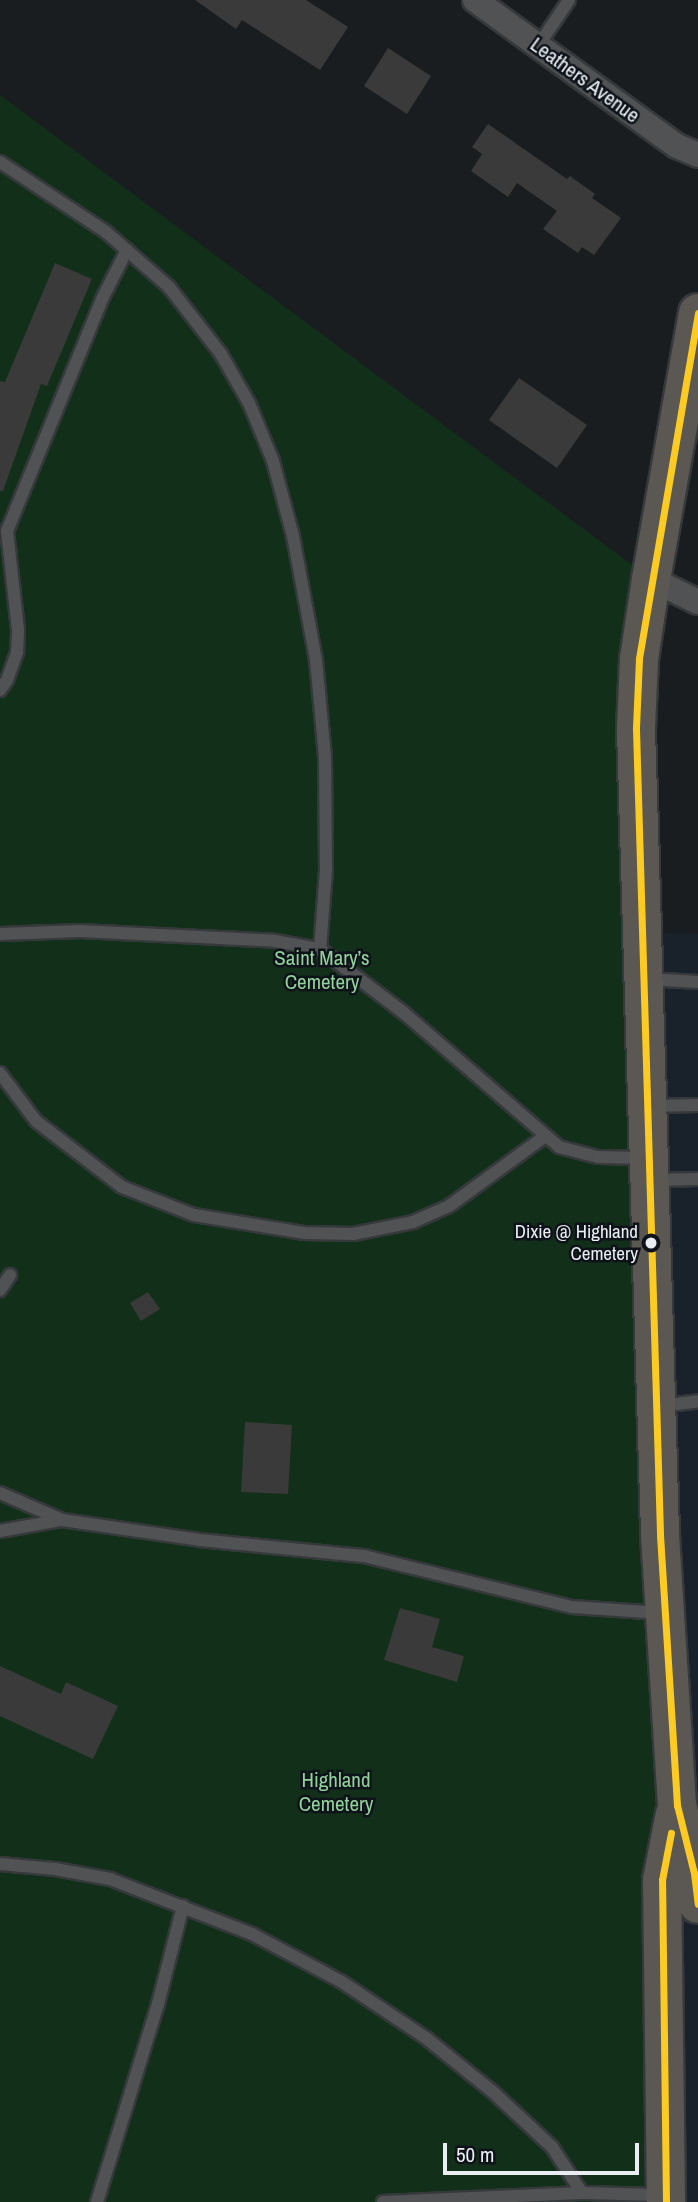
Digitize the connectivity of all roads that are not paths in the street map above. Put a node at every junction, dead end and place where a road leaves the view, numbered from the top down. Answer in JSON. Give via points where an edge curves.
{"nodes":[{"id":1,"x":475,"y":0,"type":"edge"},
{"id":2,"x":569,"y":0,"type":"edge"},
{"id":3,"x":538,"y":46,"type":"junction"},
{"id":4,"x":698,"y":155,"type":"edge"},
{"id":5,"x":0,"y":162,"type":"edge"},
{"id":6,"x":127,"y":250,"type":"junction"},
{"id":7,"x":698,"y":313,"type":"edge"},
{"id":8,"x":651,"y":579,"type":"junction"},
{"id":9,"x":698,"y":603,"type":"edge"},
{"id":10,"x":0,"y":690,"type":"edge"},
{"id":11,"x":0,"y":934,"type":"edge"},
{"id":12,"x":320,"y":949,"type":"junction"},
{"id":13,"x":644,"y":979,"type":"junction"},
{"id":14,"x":698,"y":982,"type":"edge"},
{"id":15,"x":0,"y":1073,"type":"edge"},
{"id":16,"x":698,"y":1105,"type":"edge"},
{"id":17,"x":647,"y":1106,"type":"junction"},
{"id":18,"x":544,"y":1137,"type":"junction"},
{"id":19,"x":649,"y":1169,"type":"junction"},
{"id":20,"x":698,"y":1179,"type":"edge"},
{"id":21,"x":10,"y":1275,"type":"dead end"},
{"id":22,"x":0,"y":1290,"type":"edge"},
{"id":23,"x":698,"y":1401,"type":"edge"},
{"id":24,"x":656,"y":1406,"type":"junction"},
{"id":25,"x":0,"y":1493,"type":"edge"},
{"id":26,"x":62,"y":1520,"type":"junction"},
{"id":27,"x":0,"y":1531,"type":"edge"},
{"id":28,"x":665,"y":1613,"type":"junction"},
{"id":29,"x":677,"y":1805,"type":"junction"},
{"id":30,"x":0,"y":1864,"type":"edge"},
{"id":31,"x":698,"y":1904,"type":"edge"},
{"id":32,"x":183,"y":1906,"type":"junction"},
{"id":33,"x":582,"y":2193,"type":"junction"},
{"id":34,"x":666,"y":2198,"type":"edge"},
{"id":35,"x":97,"y":2202,"type":"edge"},
{"id":36,"x":383,"y":2202,"type":"edge"}],
"edges":[{"from":1,"to":3,"type":"street","name":"Leathers Avenue"},
{"from":2,"to":3,"type":"lane"},
{"from":3,"to":4,"type":"street","name":"Leathers Avenue","via":[[677,146]]},
{"from":5,"to":6,"type":"lane"},
{"from":6,"to":10,"type":"lane","via":[[103,297],[7,531],[18,631],[17,652]]},
{"from":6,"to":12,"type":"lane","via":[[169,287],[221,354],[249,403],[273,461],[293,536],[316,660],[325,783],[326,870]]},
{"from":7,"to":8,"type":"main road"},
{"from":8,"to":9,"type":"street"},
{"from":8,"to":13,"type":"main road","via":[[639,659],[636,729]]},
{"from":11,"to":12,"type":"lane","via":[[80,931],[275,941]]},
{"from":12,"to":18,"type":"lane","via":[[404,1013]]},
{"from":13,"to":14,"type":"lane"},
{"from":13,"to":17,"type":"main road"},
{"from":15,"to":18,"type":"lane","via":[[36,1121],[122,1187],[194,1215],[304,1233],[353,1234],[413,1222],[449,1206]]},
{"from":16,"to":17,"type":"lane"},
{"from":17,"to":19,"type":"main road"},
{"from":18,"to":19,"type":"lane","via":[[559,1147]]},
{"from":19,"to":20,"type":"lane"},
{"from":19,"to":24,"type":"main road"},
{"from":21,"to":22,"type":"lane"},
{"from":23,"to":24,"type":"lane"},
{"from":24,"to":28,"type":"main road"},
{"from":25,"to":26,"type":"lane"},
{"from":26,"to":27,"type":"lane"},
{"from":26,"to":28,"type":"lane","via":[[363,1556],[572,1607]]},
{"from":28,"to":29,"type":"main road"},
{"from":29,"to":31,"type":"main road"},
{"from":29,"to":34,"type":"main road","via":[[662,1880]]},
{"from":30,"to":32,"type":"lane","via":[[110,1880]]},
{"from":32,"to":33,"type":"lane","via":[[252,1934],[331,1976],[426,2038],[493,2091],[552,2147]]},
{"from":32,"to":35,"type":"lane"},
{"from":33,"to":34,"type":"lane"},
{"from":33,"to":36,"type":"lane"}]}
